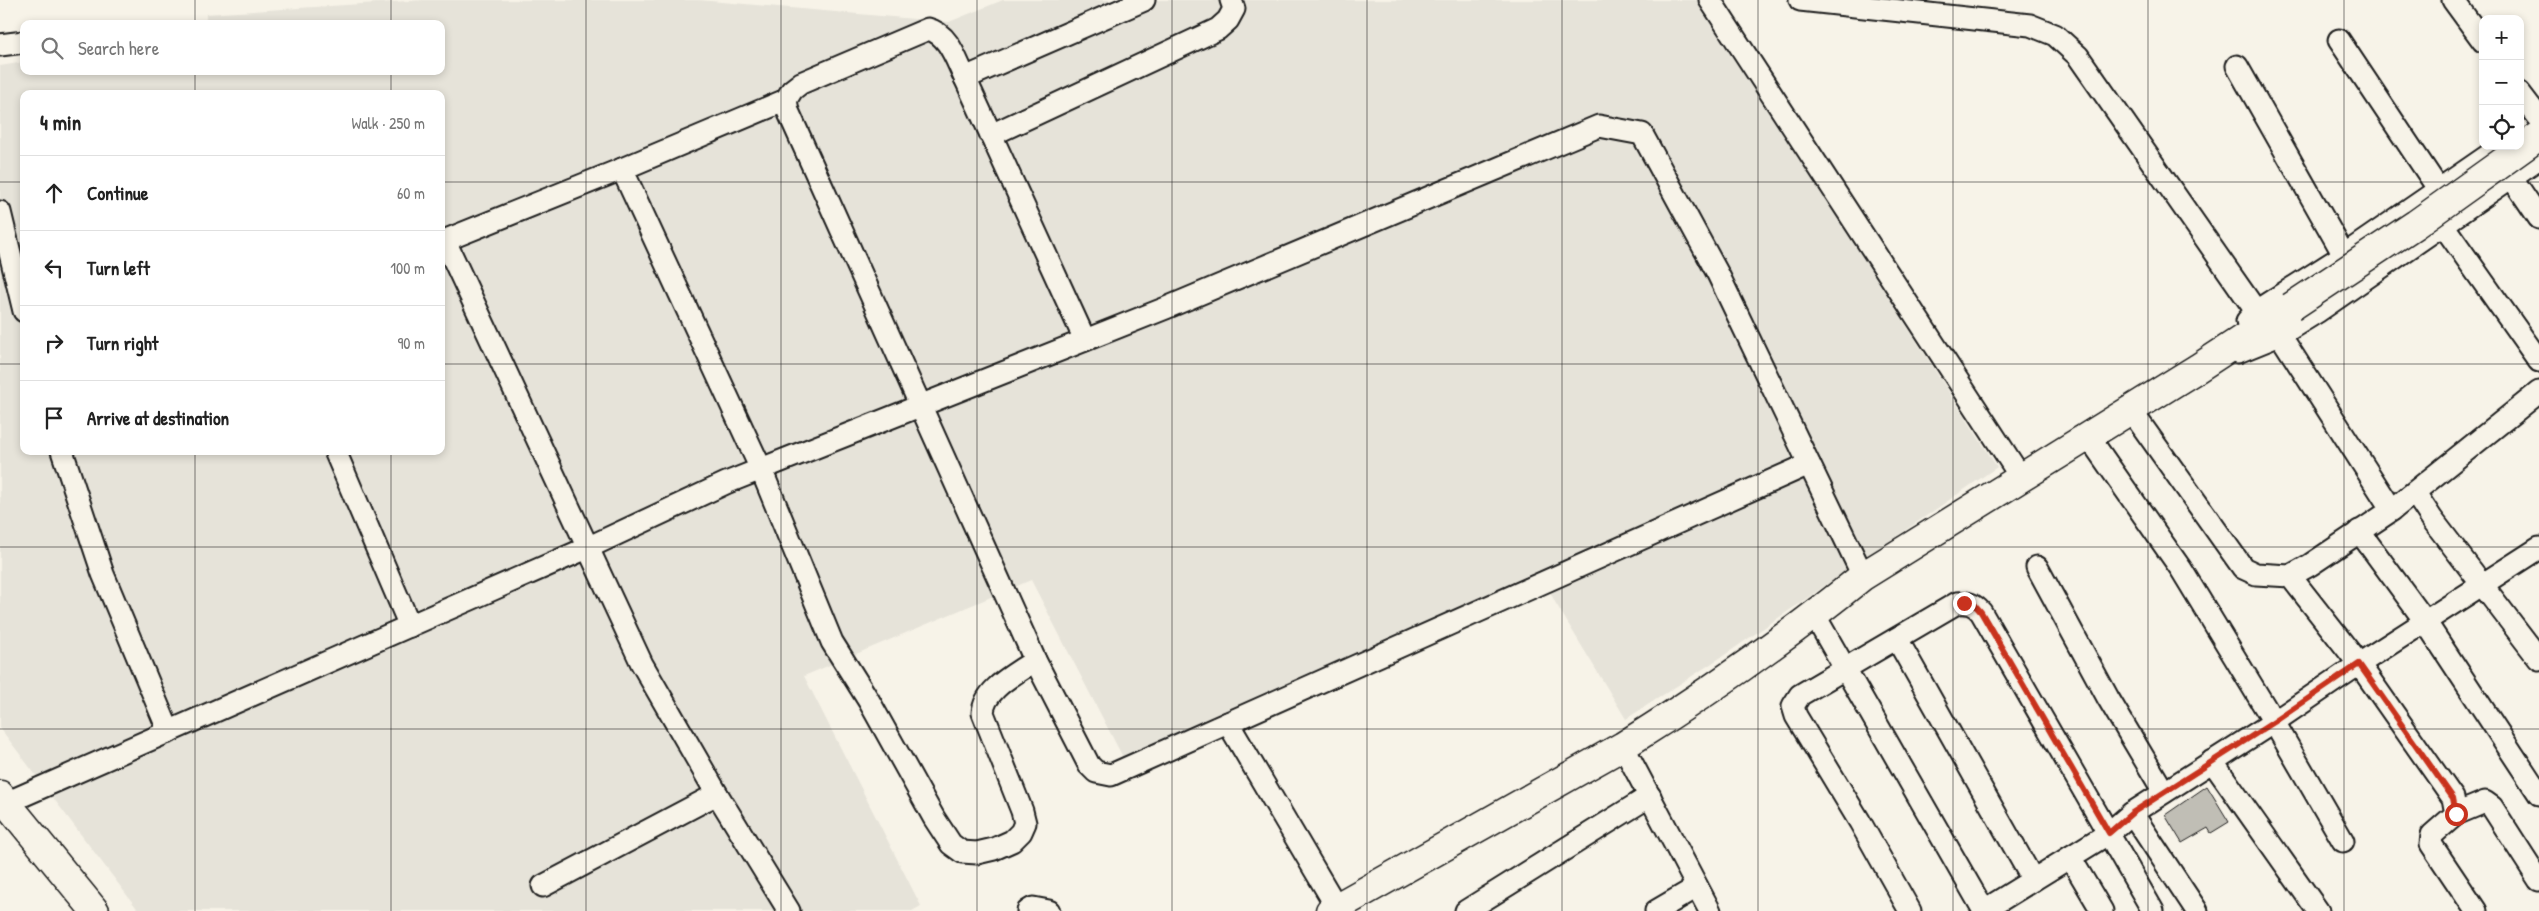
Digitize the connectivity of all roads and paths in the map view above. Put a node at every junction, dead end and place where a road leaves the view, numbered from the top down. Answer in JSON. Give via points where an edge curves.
{"nodes":[{"id":1,"x":1144,"y":0,"type":"edge"},
{"id":2,"x":1231,"y":0,"type":"edge"},
{"id":3,"x":1710,"y":0,"type":"edge"},
{"id":4,"x":1800,"y":0,"type":"edge"},
{"id":5,"x":2453,"y":0,"type":"edge"},
{"id":6,"x":2479,"y":36,"type":"edge"},
{"id":7,"x":2339,"y":40,"type":"dead end"},
{"id":8,"x":20,"y":42,"type":"edge"},
{"id":9,"x":0,"y":45,"type":"edge"},
{"id":10,"x":2237,"y":66,"type":"dead end"},
{"id":11,"x":965,"y":78,"type":"junction"},
{"id":12,"x":2524,"y":98,"type":"edge"},
{"id":13,"x":786,"y":100,"type":"junction"},
{"id":14,"x":2539,"y":119,"type":"edge"},
{"id":15,"x":2524,"y":130,"type":"edge"},
{"id":16,"x":991,"y":135,"type":"junction"},
{"id":17,"x":2539,"y":136,"type":"edge"},
{"id":18,"x":2497,"y":150,"type":"edge"},
{"id":19,"x":2498,"y":150,"type":"edge"},
{"id":20,"x":2539,"y":158,"type":"edge"},
{"id":21,"x":622,"y":169,"type":"junction"},
{"id":22,"x":2512,"y":177,"type":"junction"},
{"id":23,"x":2432,"y":194,"type":"junction"},
{"id":24,"x":0,"y":212,"type":"edge"},
{"id":25,"x":2539,"y":218,"type":"edge"},
{"id":26,"x":2443,"y":225,"type":"junction"},
{"id":27,"x":445,"y":240,"type":"edge"},
{"id":28,"x":445,"y":245,"type":"edge"},
{"id":29,"x":2344,"y":255,"type":"junction"},
{"id":30,"x":20,"y":294,"type":"edge"},
{"id":31,"x":2256,"y":312,"type":"junction"},
{"id":32,"x":2280,"y":335,"type":"junction"},
{"id":33,"x":1085,"y":340,"type":"junction"},
{"id":34,"x":2539,"y":361,"type":"edge"},
{"id":35,"x":2198,"y":368,"type":"junction"},
{"id":36,"x":2539,"y":392,"type":"edge"},
{"id":37,"x":921,"y":405,"type":"junction"},
{"id":38,"x":2130,"y":409,"type":"junction"},
{"id":39,"x":2088,"y":436,"type":"junction"},
{"id":40,"x":63,"y":455,"type":"edge"},
{"id":41,"x":337,"y":455,"type":"edge"},
{"id":42,"x":1809,"y":464,"type":"junction"},
{"id":43,"x":762,"y":469,"type":"junction"},
{"id":44,"x":2022,"y":479,"type":"junction"},
{"id":45,"x":2415,"y":492,"type":"junction"},
{"id":46,"x":2392,"y":510,"type":"junction"},
{"id":47,"x":2359,"y":531,"type":"junction"},
{"id":48,"x":587,"y":548,"type":"junction"},
{"id":49,"x":2539,"y":548,"type":"edge"},
{"id":50,"x":2037,"y":566,"type":"dead end"},
{"id":51,"x":1863,"y":576,"type":"junction"},
{"id":52,"x":2290,"y":576,"type":"junction"},
{"id":53,"x":2482,"y":584,"type":"junction"},
{"id":54,"x":1815,"y":616,"type":"junction"},
{"id":55,"x":2426,"y":621,"type":"junction"},
{"id":56,"x":410,"y":626,"type":"junction"},
{"id":57,"x":1896,"y":639,"type":"junction"},
{"id":58,"x":1036,"y":660,"type":"junction"},
{"id":59,"x":2539,"y":660,"type":"edge"},
{"id":60,"x":2359,"y":664,"type":"junction"},
{"id":61,"x":1845,"y":668,"type":"junction"},
{"id":62,"x":2274,"y":722,"type":"junction"},
{"id":63,"x":1228,"y":723,"type":"junction"},
{"id":64,"x":169,"y":732,"type":"junction"},
{"id":65,"x":1623,"y":746,"type":"junction"},
{"id":66,"x":2212,"y":761,"type":"junction"},
{"id":67,"x":2164,"y":792,"type":"junction"},
{"id":68,"x":718,"y":794,"type":"junction"},
{"id":69,"x":2539,"y":794,"type":"edge"},
{"id":70,"x":1650,"y":796,"type":"junction"},
{"id":71,"x":3,"y":799,"type":"edge"},
{"id":72,"x":2132,"y":813,"type":"junction"},
{"id":73,"x":2456,"y":814,"type":"junction"},
{"id":74,"x":2109,"y":833,"type":"junction"},
{"id":75,"x":2343,"y":841,"type":"dead end"},
{"id":76,"x":2070,"y":857,"type":"junction"},
{"id":77,"x":2033,"y":880,"type":"junction"},
{"id":78,"x":2539,"y":880,"type":"edge"},
{"id":79,"x":543,"y":886,"type":"dead end"},
{"id":80,"x":1698,"y":887,"type":"junction"},
{"id":81,"x":1333,"y":908,"type":"edge"},
{"id":82,"x":95,"y":911,"type":"edge"},
{"id":83,"x":789,"y":911,"type":"edge"},
{"id":84,"x":1028,"y":911,"type":"edge"},
{"id":85,"x":1049,"y":911,"type":"edge"},
{"id":86,"x":1466,"y":911,"type":"edge"},
{"id":87,"x":1656,"y":911,"type":"edge"},
{"id":88,"x":1710,"y":911,"type":"edge"},
{"id":89,"x":1910,"y":911,"type":"edge"},
{"id":90,"x":1984,"y":911,"type":"edge"},
{"id":91,"x":2102,"y":911,"type":"edge"},
{"id":92,"x":2153,"y":911,"type":"edge"},
{"id":93,"x":2197,"y":911,"type":"edge"},
{"id":94,"x":2318,"y":911,"type":"edge"},
{"id":95,"x":2476,"y":911,"type":"edge"}],
"edges":[{"from":1,"to":11,"type":"street"},
{"from":2,"to":16,"type":"street","via":[[1234,9],[1218,28]]},
{"from":3,"to":44,"type":"street"},
{"from":4,"to":31,"type":"street","via":[[2030,25],[2055,35],[2078,56]]},
{"from":5,"to":6,"type":"street"},
{"from":7,"to":23,"type":"street"},
{"from":8,"to":9,"type":"street"},
{"from":10,"to":29,"type":"street"},
{"from":11,"to":13,"type":"street","via":[[939,32],[928,29],[801,83]]},
{"from":11,"to":16,"type":"street"},
{"from":12,"to":14,"type":"street"},
{"from":13,"to":21,"type":"street"},
{"from":13,"to":37,"type":"street","via":[[788,111]]},
{"from":14,"to":15,"type":"street"},
{"from":16,"to":33,"type":"street"},
{"from":17,"to":35,"type":"street","bridge":true,"via":[[2416,224]]},
{"from":18,"to":23,"type":"street"},
{"from":19,"to":22,"type":"street"},
{"from":20,"to":22,"type":"street"},
{"from":21,"to":27,"type":"street"},
{"from":21,"to":43,"type":"street"},
{"from":22,"to":25,"type":"street"},
{"from":22,"to":26,"type":"street"},
{"from":23,"to":26,"type":"street"},
{"from":23,"to":29,"type":"street"},
{"from":24,"to":30,"type":"street"},
{"from":26,"to":32,"type":"street"},
{"from":26,"to":34,"type":"street"},
{"from":28,"to":48,"type":"street"},
{"from":29,"to":31,"type":"street"},
{"from":31,"to":35,"type":"street"},
{"from":32,"to":35,"type":"street"},
{"from":32,"to":46,"type":"street"},
{"from":33,"to":37,"type":"street"},
{"from":33,"to":42,"type":"street","via":[[1599,126],[1642,134],[1718,274]]},
{"from":35,"to":38,"type":"street"},
{"from":36,"to":45,"type":"street"},
{"from":37,"to":43,"type":"street"},
{"from":37,"to":58,"type":"street"},
{"from":38,"to":39,"type":"street"},
{"from":38,"to":52,"type":"street","via":[[2243,568],[2256,574]]},
{"from":39,"to":44,"type":"street"},
{"from":39,"to":62,"type":"street","via":[[2181,569]]},
{"from":40,"to":64,"type":"street","via":[[103,574]]},
{"from":41,"to":56,"type":"street"},
{"from":42,"to":51,"type":"street"},
{"from":42,"to":63,"type":"street"},
{"from":43,"to":48,"type":"street"},
{"from":43,"to":58,"type":"street","via":[[832,642],[869,701],[925,804],[951,844],[962,852],[994,849],[1012,841],[1022,832],[1025,823],[1022,811],[983,713],[989,694]]},
{"from":44,"to":51,"type":"street"},
{"from":45,"to":46,"type":"street"},
{"from":45,"to":53,"type":"street"},
{"from":46,"to":47,"type":"street"},
{"from":47,"to":52,"type":"street"},
{"from":47,"to":55,"type":"street"},
{"from":48,"to":56,"type":"street"},
{"from":48,"to":68,"type":"street","via":[[642,664]]},
{"from":49,"to":53,"type":"street"},
{"from":50,"to":67,"type":"street","via":[[2108,698]]},
{"from":51,"to":54,"type":"street"},
{"from":52,"to":60,"type":"street"},
{"from":53,"to":55,"type":"street"},
{"from":53,"to":59,"type":"street"},
{"from":54,"to":61,"type":"street"},
{"from":54,"to":65,"type":"street"},
{"from":55,"to":60,"type":"street"},
{"from":55,"to":69,"type":"street"},
{"from":56,"to":64,"type":"street"},
{"from":57,"to":61,"type":"street"},
{"from":57,"to":74,"type":"street","via":[[1957,603],[1974,604]]},
{"from":57,"to":77,"type":"street"},
{"from":58,"to":63,"type":"street","via":[[1089,765],[1096,772],[1111,775]]},
{"from":60,"to":62,"type":"street"},
{"from":60,"to":73,"type":"street","via":[[2453,798]]},
{"from":61,"to":89,"type":"street","via":[[1800,694],[1793,706],[1794,711]]},
{"from":61,"to":90,"type":"street"},
{"from":62,"to":66,"type":"street"},
{"from":62,"to":75,"type":"street"},
{"from":63,"to":81,"type":"street"},
{"from":64,"to":71,"type":"street"},
{"from":65,"to":70,"type":"street"},
{"from":65,"to":81,"type":"street"},
{"from":66,"to":67,"type":"street"},
{"from":66,"to":94,"type":"street"},
{"from":67,"to":72,"type":"street"},
{"from":68,"to":79,"type":"street"},
{"from":68,"to":83,"type":"street"},
{"from":70,"to":80,"type":"street"},
{"from":70,"to":86,"type":"street"},
{"from":71,"to":82,"type":"street"},
{"from":72,"to":74,"type":"street"},
{"from":72,"to":93,"type":"street"},
{"from":73,"to":78,"type":"street","via":[[2485,802],[2492,807]]},
{"from":73,"to":95,"type":"street","via":[[2432,835],[2431,844]]},
{"from":74,"to":76,"type":"street"},
{"from":74,"to":92,"type":"street"},
{"from":76,"to":77,"type":"street"},
{"from":76,"to":91,"type":"street"},
{"from":77,"to":90,"type":"street"},
{"from":80,"to":87,"type":"street"},
{"from":80,"to":88,"type":"street"},
{"from":84,"to":85,"type":"street","via":[[1033,908]]}]}
